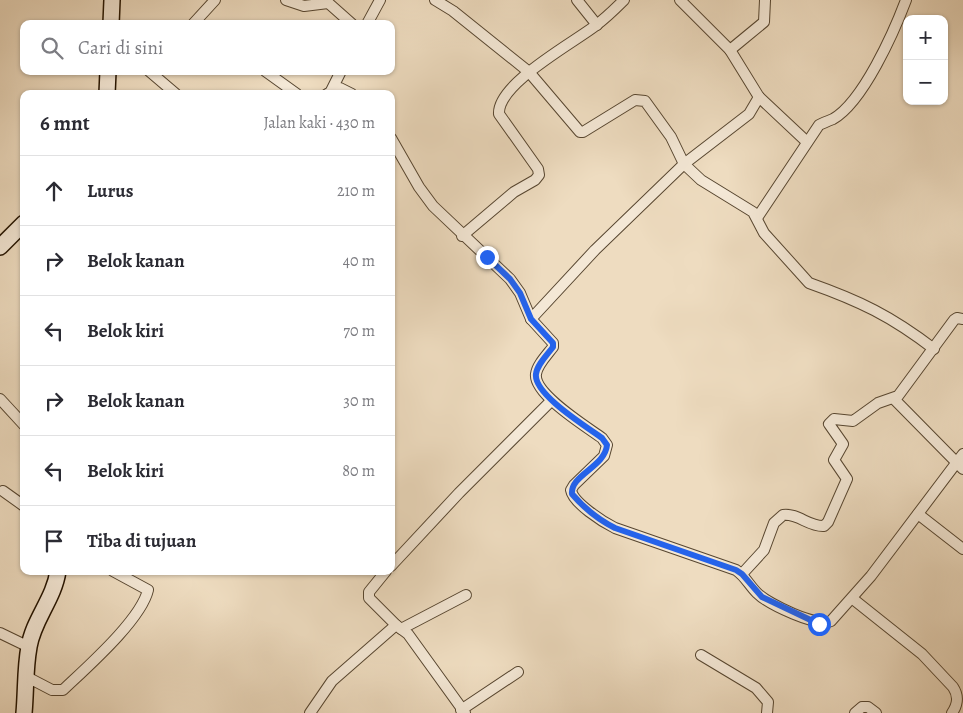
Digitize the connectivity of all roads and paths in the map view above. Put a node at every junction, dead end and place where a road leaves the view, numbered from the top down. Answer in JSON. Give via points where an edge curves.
{"nodes":[{"id":1,"x":112,"y":0,"type":"edge"},
{"id":2,"x":215,"y":0,"type":"edge"},
{"id":3,"x":286,"y":0,"type":"edge"},
{"id":4,"x":380,"y":0,"type":"edge"},
{"id":5,"x":435,"y":0,"type":"edge"},
{"id":6,"x":577,"y":0,"type":"edge"},
{"id":7,"x":624,"y":0,"type":"edge"},
{"id":8,"x":680,"y":0,"type":"edge"},
{"id":9,"x":765,"y":0,"type":"edge"},
{"id":10,"x":906,"y":0,"type":"edge"},
{"id":11,"x":326,"y":1,"type":"edge"},
{"id":12,"x":111,"y":20,"type":"edge"},
{"id":13,"x":197,"y":20,"type":"edge"},
{"id":14,"x":347,"y":20,"type":"edge"},
{"id":15,"x":369,"y":20,"type":"edge"},
{"id":16,"x":597,"y":25,"type":"junction"},
{"id":17,"x":730,"y":50,"type":"junction"},
{"id":18,"x":528,"y":72,"type":"junction"},
{"id":19,"x":108,"y":75,"type":"edge"},
{"id":20,"x":156,"y":75,"type":"edge"},
{"id":21,"x":271,"y":75,"type":"edge"},
{"id":22,"x":340,"y":75,"type":"edge"},
{"id":23,"x":107,"y":90,"type":"edge"},
{"id":24,"x":172,"y":90,"type":"edge"},
{"id":25,"x":292,"y":90,"type":"edge"},
{"id":26,"x":330,"y":90,"type":"edge"},
{"id":27,"x":759,"y":96,"type":"junction"},
{"id":28,"x":807,"y":142,"type":"junction"},
{"id":29,"x":395,"y":145,"type":"edge"},
{"id":30,"x":684,"y":164,"type":"junction"},
{"id":31,"x":757,"y":218,"type":"junction"},
{"id":32,"x":20,"y":226,"type":"edge"},
{"id":33,"x":462,"y":236,"type":"junction"},
{"id":34,"x":1,"y":244,"type":"edge"},
{"id":35,"x":531,"y":319,"type":"junction"},
{"id":36,"x":963,"y":319,"type":"edge"},
{"id":37,"x":934,"y":349,"type":"junction"},
{"id":38,"x":0,"y":399,"type":"edge"},
{"id":39,"x":894,"y":399,"type":"junction"},
{"id":40,"x":551,"y":401,"type":"junction"},
{"id":41,"x":20,"y":421,"type":"edge"},
{"id":42,"x":963,"y":454,"type":"edge"},
{"id":43,"x":960,"y":466,"type":"edge"},
{"id":44,"x":4,"y":491,"type":"dead end"},
{"id":45,"x":20,"y":503,"type":"edge"},
{"id":46,"x":918,"y":514,"type":"junction"},
{"id":47,"x":963,"y":549,"type":"edge"},
{"id":48,"x":395,"y":562,"type":"edge"},
{"id":49,"x":742,"y":574,"type":"junction"},
{"id":50,"x":57,"y":575,"type":"edge"},
{"id":51,"x":120,"y":575,"type":"edge"},
{"id":52,"x":383,"y":575,"type":"edge"},
{"id":53,"x":466,"y":594,"type":"dead end"},
{"id":54,"x":853,"y":599,"type":"junction"},
{"id":55,"x":399,"y":627,"type":"junction"},
{"id":56,"x":0,"y":633,"type":"edge"},
{"id":57,"x":29,"y":647,"type":"junction"},
{"id":58,"x":701,"y":656,"type":"dead end"},
{"id":59,"x":518,"y":672,"type":"dead end"},
{"id":60,"x":27,"y":677,"type":"junction"},
{"id":61,"x":463,"y":712,"type":"edge"},
{"id":62,"x":24,"y":713,"type":"edge"},
{"id":63,"x":310,"y":713,"type":"edge"},
{"id":64,"x":767,"y":713,"type":"edge"},
{"id":65,"x":855,"y":713,"type":"edge"},
{"id":66,"x":876,"y":713,"type":"edge"},
{"id":67,"x":952,"y":713,"type":"edge"}],
"edges":[{"from":1,"to":12,"type":"main road"},
{"from":2,"to":13,"type":"street"},
{"from":3,"to":11,"type":"street","via":[[304,6]]},
{"from":4,"to":15,"type":"street"},
{"from":5,"to":18,"type":"street"},
{"from":6,"to":16,"type":"street"},
{"from":7,"to":16,"type":"street"},
{"from":8,"to":17,"type":"street"},
{"from":9,"to":17,"type":"street","via":[[764,22]]},
{"from":10,"to":28,"type":"street","via":[[872,72],[851,102],[833,119],[818,125]]},
{"from":11,"to":14,"type":"street"},
{"from":16,"to":18,"type":"street"},
{"from":17,"to":27,"type":"street"},
{"from":18,"to":30,"type":"street","via":[[580,132],[635,100],[644,101],[671,137]]},
{"from":18,"to":33,"type":"street","via":[[498,108],[538,168],[539,175]]},
{"from":19,"to":23,"type":"main road"},
{"from":20,"to":24,"type":"street"},
{"from":21,"to":25,"type":"street"},
{"from":22,"to":26,"type":"street"},
{"from":27,"to":28,"type":"street"},
{"from":27,"to":30,"type":"street","via":[[749,114]]},
{"from":28,"to":31,"type":"street"},
{"from":29,"to":33,"type":"street","via":[[419,187]]},
{"from":30,"to":31,"type":"street","via":[[701,180],[746,207]]},
{"from":30,"to":35,"type":"street","via":[[595,250]]},
{"from":31,"to":37,"type":"street","via":[[764,233],[809,283],[865,304],[904,326]]},
{"from":32,"to":34,"type":"main road"},
{"from":33,"to":35,"type":"street","via":[[510,279]]},
{"from":35,"to":40,"type":"street","via":[[553,343],[535,376]]},
{"from":36,"to":37,"type":"street","via":[[954,320]]},
{"from":37,"to":39,"type":"street"},
{"from":38,"to":41,"type":"street"},
{"from":39,"to":43,"type":"street"},
{"from":39,"to":49,"type":"street","via":[[878,403],[853,421],[831,421],[832,430],[843,444],[834,460],[848,479],[828,522],[819,526],[796,516],[782,515],[774,523],[764,550]]},
{"from":40,"to":48,"type":"street"},
{"from":40,"to":49,"type":"street","via":[[607,445],[604,456],[574,484],[572,494],[601,521]]},
{"from":42,"to":43,"type":"street"},
{"from":43,"to":46,"type":"street"},
{"from":44,"to":45,"type":"street"},
{"from":46,"to":47,"type":"street"},
{"from":46,"to":54,"type":"street"},
{"from":49,"to":54,"type":"street","via":[[762,597],[819,624],[831,621]]},
{"from":50,"to":57,"type":"main road"},
{"from":51,"to":60,"type":"street","via":[[148,590],[137,611],[109,645],[63,690],[52,690]]},
{"from":52,"to":55,"type":"street","via":[[369,592],[369,598]]},
{"from":53,"to":55,"type":"street"},
{"from":54,"to":67,"type":"street","via":[[922,654],[954,687],[957,702]]},
{"from":55,"to":61,"type":"street","via":[[435,669]]},
{"from":55,"to":63,"type":"street","via":[[332,681]]},
{"from":56,"to":57,"type":"street"},
{"from":57,"to":60,"type":"main road"},
{"from":58,"to":64,"type":"street","via":[[756,688],[768,702]]},
{"from":59,"to":61,"type":"street"},
{"from":60,"to":62,"type":"main road"},
{"from":65,"to":66,"type":"street","via":[[862,707],[868,707]]}]}
